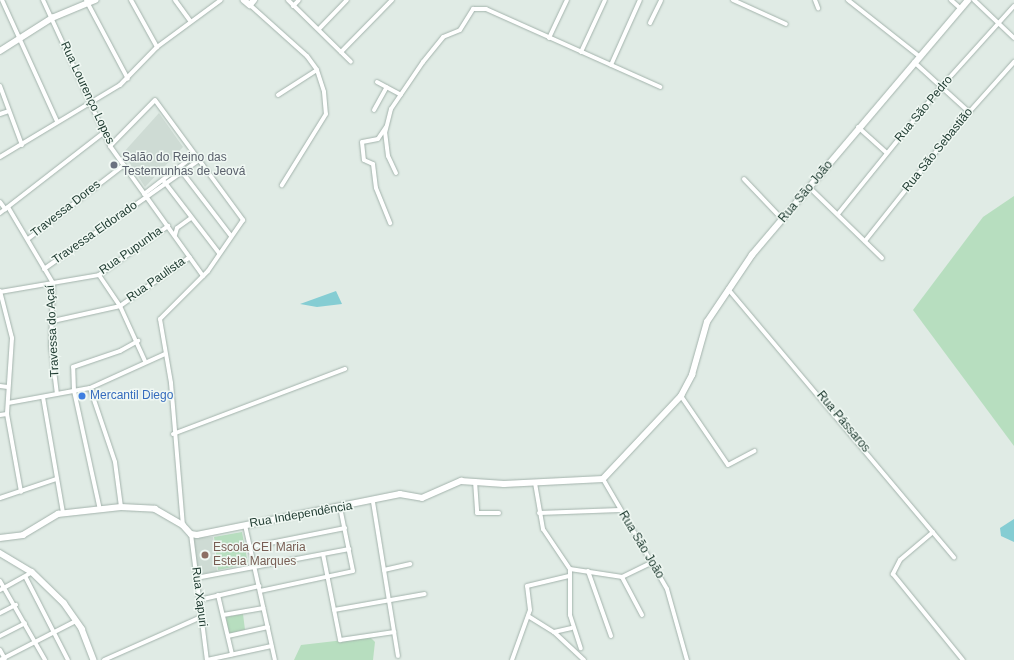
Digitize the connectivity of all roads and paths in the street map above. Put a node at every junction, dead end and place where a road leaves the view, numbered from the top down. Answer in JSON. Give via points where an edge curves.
{"nodes":[{"id":1,"x":2,"y":0,"type":"edge"},
{"id":2,"x":43,"y":0,"type":"edge"},
{"id":3,"x":94,"y":0,"type":"edge"},
{"id":4,"x":131,"y":0,"type":"edge"},
{"id":5,"x":175,"y":0,"type":"edge"},
{"id":6,"x":221,"y":0,"type":"edge"},
{"id":7,"x":244,"y":0,"type":"edge"},
{"id":8,"x":288,"y":0,"type":"edge"},
{"id":9,"x":299,"y":0,"type":"edge"},
{"id":10,"x":347,"y":0,"type":"edge"},
{"id":11,"x":392,"y":0,"type":"edge"},
{"id":12,"x":567,"y":0,"type":"edge"},
{"id":13,"x":605,"y":0,"type":"edge"},
{"id":14,"x":640,"y":0,"type":"edge"},
{"id":15,"x":661,"y":0,"type":"edge"},
{"id":16,"x":733,"y":0,"type":"edge"},
{"id":17,"x":814,"y":0,"type":"edge"},
{"id":18,"x":848,"y":0,"type":"edge"},
{"id":19,"x":951,"y":0,"type":"edge"},
{"id":20,"x":968,"y":0,"type":"edge"},
{"id":21,"x":974,"y":0,"type":"edge"},
{"id":22,"x":87,"y":2,"type":"edge"},
{"id":23,"x":252,"y":2,"type":"edge"},
{"id":24,"x":293,"y":6,"type":"junction"},
{"id":25,"x":1014,"y":6,"type":"edge"},
{"id":26,"x":818,"y":8,"type":"dead end"},
{"id":27,"x":960,"y":8,"type":"junction"},
{"id":28,"x":52,"y":18,"type":"junction"},
{"id":29,"x":190,"y":21,"type":"junction"},
{"id":30,"x":650,"y":23,"type":"dead end"},
{"id":31,"x":999,"y":23,"type":"junction"},
{"id":32,"x":786,"y":24,"type":"dead end"},
{"id":33,"x":319,"y":29,"type":"junction"},
{"id":34,"x":21,"y":38,"type":"junction"},
{"id":35,"x":549,"y":38,"type":"junction"},
{"id":36,"x":1014,"y":38,"type":"edge"},
{"id":37,"x":157,"y":47,"type":"junction"},
{"id":38,"x":0,"y":51,"type":"edge"},
{"id":39,"x":341,"y":52,"type":"junction"},
{"id":40,"x":581,"y":52,"type":"junction"},
{"id":41,"x":919,"y":56,"type":"junction"},
{"id":42,"x":351,"y":62,"type":"dead end"},
{"id":43,"x":914,"y":62,"type":"junction"},
{"id":44,"x":1014,"y":62,"type":"edge"},
{"id":45,"x":611,"y":65,"type":"junction"},
{"id":46,"x":317,"y":70,"type":"junction"},
{"id":47,"x":128,"y":78,"type":"junction"},
{"id":48,"x":377,"y":82,"type":"dead end"},
{"id":49,"x":0,"y":86,"type":"edge"},
{"id":50,"x":387,"y":87,"type":"junction"},
{"id":51,"x":660,"y":87,"type":"dead end"},
{"id":52,"x":942,"y":87,"type":"junction"},
{"id":53,"x":278,"y":95,"type":"dead end"},
{"id":54,"x":401,"y":95,"type":"junction"},
{"id":55,"x":90,"y":102,"type":"junction"},
{"id":56,"x":374,"y":110,"type":"dead end"},
{"id":57,"x":9,"y":111,"type":"junction"},
{"id":58,"x":969,"y":112,"type":"junction"},
{"id":59,"x":0,"y":114,"type":"edge"},
{"id":60,"x":57,"y":122,"type":"junction"},
{"id":61,"x":386,"y":127,"type":"junction"},
{"id":62,"x":858,"y":127,"type":"junction"},
{"id":63,"x":103,"y":133,"type":"junction"},
{"id":64,"x":22,"y":145,"type":"junction"},
{"id":65,"x":110,"y":146,"type":"junction"},
{"id":66,"x":886,"y":152,"type":"junction"},
{"id":67,"x":195,"y":155,"type":"junction"},
{"id":68,"x":0,"y":157,"type":"edge"},
{"id":69,"x":199,"y":160,"type":"junction"},
{"id":70,"x":124,"y":165,"type":"junction"},
{"id":71,"x":181,"y":170,"type":"junction"},
{"id":72,"x":396,"y":172,"type":"dead end"},
{"id":73,"x":744,"y":180,"type":"dead end"},
{"id":74,"x":164,"y":182,"type":"junction"},
{"id":75,"x":282,"y":185,"type":"dead end"},
{"id":76,"x":811,"y":188,"type":"junction"},
{"id":77,"x":145,"y":195,"type":"junction"},
{"id":78,"x":0,"y":202,"type":"edge"},
{"id":79,"x":6,"y":208,"type":"junction"},
{"id":80,"x":0,"y":213,"type":"edge"},
{"id":81,"x":838,"y":214,"type":"junction"},
{"id":82,"x":191,"y":218,"type":"junction"},
{"id":83,"x":783,"y":220,"type":"junction"},
{"id":84,"x":390,"y":223,"type":"dead end"},
{"id":85,"x":168,"y":226,"type":"junction"},
{"id":86,"x":175,"y":236,"type":"junction"},
{"id":87,"x":231,"y":236,"type":"junction"},
{"id":88,"x":28,"y":239,"type":"junction"},
{"id":89,"x":865,"y":241,"type":"junction"},
{"id":90,"x":219,"y":254,"type":"junction"},
{"id":91,"x":190,"y":257,"type":"junction"},
{"id":92,"x":882,"y":258,"type":"dead end"},
{"id":93,"x":44,"y":269,"type":"junction"},
{"id":94,"x":99,"y":275,"type":"junction"},
{"id":95,"x":203,"y":276,"type":"junction"},
{"id":96,"x":53,"y":283,"type":"junction"},
{"id":97,"x":728,"y":289,"type":"junction"},
{"id":98,"x":0,"y":291,"type":"edge"},
{"id":99,"x":1,"y":304,"type":"edge"},
{"id":100,"x":120,"y":306,"type":"junction"},
{"id":101,"x":53,"y":321,"type":"junction"},
{"id":102,"x":138,"y":341,"type":"junction"},
{"id":103,"x":165,"y":354,"type":"junction"},
{"id":104,"x":145,"y":361,"type":"junction"},
{"id":105,"x":345,"y":369,"type":"dead end"},
{"id":106,"x":0,"y":386,"type":"edge"},
{"id":107,"x":8,"y":387,"type":"junction"},
{"id":108,"x":90,"y":388,"type":"junction"},
{"id":109,"x":74,"y":391,"type":"junction"},
{"id":110,"x":57,"y":394,"type":"junction"},
{"id":111,"x":682,"y":396,"type":"junction"},
{"id":112,"x":43,"y":397,"type":"junction"},
{"id":113,"x":8,"y":402,"type":"junction"},
{"id":114,"x":7,"y":414,"type":"junction"},
{"id":115,"x":0,"y":415,"type":"edge"},
{"id":116,"x":173,"y":434,"type":"junction"},
{"id":117,"x":754,"y":450,"type":"dead end"},
{"id":118,"x":56,"y":479,"type":"junction"},
{"id":119,"x":603,"y":479,"type":"junction"},
{"id":120,"x":474,"y":481,"type":"junction"},
{"id":121,"x":535,"y":483,"type":"junction"},
{"id":122,"x":21,"y":492,"type":"junction"},
{"id":123,"x":0,"y":498,"type":"edge"},
{"id":124,"x":373,"y":502,"type":"junction"},
{"id":125,"x":121,"y":507,"type":"junction"},
{"id":126,"x":340,"y":507,"type":"junction"},
{"id":127,"x":100,"y":510,"type":"junction"},
{"id":128,"x":620,"y":510,"type":"junction"},
{"id":129,"x":539,"y":512,"type":"junction"},
{"id":130,"x":499,"y":513,"type":"dead end"},
{"id":131,"x":63,"y":514,"type":"junction"},
{"id":132,"x":183,"y":525,"type":"junction"},
{"id":133,"x":245,"y":525,"type":"junction"},
{"id":134,"x":345,"y":528,"type":"junction"},
{"id":135,"x":934,"y":532,"type":"junction"},
{"id":136,"x":191,"y":534,"type":"junction"},
{"id":137,"x":0,"y":538,"type":"edge"},
{"id":138,"x":250,"y":547,"type":"junction"},
{"id":139,"x":349,"y":549,"type":"junction"},
{"id":140,"x":0,"y":552,"type":"edge"},
{"id":141,"x":323,"y":554,"type":"junction"},
{"id":142,"x":954,"y":557,"type":"dead end"},
{"id":143,"x":653,"y":562,"type":"junction"},
{"id":144,"x":410,"y":564,"type":"dead end"},
{"id":145,"x":254,"y":567,"type":"junction"},
{"id":146,"x":570,"y":569,"type":"junction"},
{"id":147,"x":384,"y":570,"type":"junction"},
{"id":148,"x":588,"y":571,"type":"junction"},
{"id":149,"x":32,"y":572,"type":"junction"},
{"id":150,"x":569,"y":576,"type":"junction"},
{"id":151,"x":328,"y":577,"type":"junction"},
{"id":152,"x":622,"y":577,"type":"junction"},
{"id":153,"x":26,"y":578,"type":"junction"},
{"id":154,"x":196,"y":578,"type":"junction"},
{"id":155,"x":0,"y":581,"type":"edge"},
{"id":156,"x":259,"y":586,"type":"junction"},
{"id":157,"x":6,"y":587,"type":"junction"},
{"id":158,"x":0,"y":590,"type":"edge"},
{"id":159,"x":260,"y":591,"type":"junction"},
{"id":160,"x":425,"y":594,"type":"dead end"},
{"id":161,"x":218,"y":595,"type":"junction"},
{"id":162,"x":199,"y":600,"type":"junction"},
{"id":163,"x":388,"y":600,"type":"junction"},
{"id":164,"x":16,"y":605,"type":"junction"},
{"id":165,"x":264,"y":608,"type":"junction"},
{"id":166,"x":334,"y":610,"type":"junction"},
{"id":167,"x":0,"y":613,"type":"edge"},
{"id":168,"x":223,"y":615,"type":"junction"},
{"id":169,"x":642,"y":615,"type":"dead end"},
{"id":170,"x":528,"y":616,"type":"junction"},
{"id":171,"x":201,"y":618,"type":"junction"},
{"id":172,"x":76,"y":621,"type":"junction"},
{"id":173,"x":25,"y":622,"type":"junction"},
{"id":174,"x":268,"y":627,"type":"junction"},
{"id":175,"x":572,"y":628,"type":"junction"},
{"id":176,"x":53,"y":632,"type":"junction"},
{"id":177,"x":394,"y":632,"type":"junction"},
{"id":178,"x":554,"y":632,"type":"junction"},
{"id":179,"x":0,"y":636,"type":"edge"},
{"id":180,"x":228,"y":636,"type":"junction"},
{"id":181,"x":611,"y":636,"type":"dead end"},
{"id":182,"x":35,"y":641,"type":"junction"},
{"id":183,"x":272,"y":646,"type":"junction"},
{"id":184,"x":581,"y":648,"type":"dead end"},
{"id":185,"x":0,"y":650,"type":"edge"},
{"id":186,"x":232,"y":654,"type":"junction"},
{"id":187,"x":398,"y":656,"type":"dead end"},
{"id":188,"x":3,"y":659,"type":"edge"},
{"id":189,"x":67,"y":659,"type":"edge"},
{"id":190,"x":45,"y":660,"type":"edge"},
{"id":191,"x":94,"y":660,"type":"edge"},
{"id":192,"x":104,"y":660,"type":"edge"},
{"id":193,"x":207,"y":660,"type":"edge"},
{"id":194,"x":275,"y":660,"type":"edge"},
{"id":195,"x":512,"y":660,"type":"edge"},
{"id":196,"x":584,"y":660,"type":"edge"},
{"id":197,"x":688,"y":660,"type":"edge"},
{"id":198,"x":964,"y":660,"type":"edge"}],
"edges":[{"from":1,"to":34,"type":"street"},
{"from":2,"to":28,"type":"street","name":"Rua Lourenço Lopes"},
{"from":3,"to":22,"type":"street"},
{"from":4,"to":37,"type":"street"},
{"from":5,"to":29,"type":"street"},
{"from":6,"to":29,"type":"street"},
{"from":7,"to":23,"type":"street"},
{"from":8,"to":24,"type":"street"},
{"from":9,"to":24,"type":"street"},
{"from":10,"to":33,"type":"street"},
{"from":11,"to":39,"type":"street"},
{"from":12,"to":35,"type":"street"},
{"from":13,"to":40,"type":"street"},
{"from":14,"to":45,"type":"street"},
{"from":15,"to":30,"type":"street"},
{"from":16,"to":32,"type":"street"},
{"from":17,"to":26,"type":"street"},
{"from":18,"to":41,"type":"street"},
{"from":19,"to":27,"type":"street"},
{"from":20,"to":27,"type":"street","name":"Rua São João"},
{"from":21,"to":31,"type":"street"},
{"from":22,"to":28,"type":"street"},
{"from":22,"to":47,"type":"street"},
{"from":23,"to":46,"type":"street","via":[[300,48]]},
{"from":24,"to":33,"type":"street"},
{"from":25,"to":31,"type":"street","name":"Rua São Pedro"},
{"from":27,"to":41,"type":"street","name":"Rua São João"},
{"from":28,"to":34,"type":"street"},
{"from":28,"to":55,"type":"street","name":"Rua Lourenço Lopes"},
{"from":29,"to":37,"type":"street"},
{"from":31,"to":36,"type":"street"},
{"from":31,"to":52,"type":"street","name":"Rua São Pedro"},
{"from":33,"to":39,"type":"street"},
{"from":34,"to":38,"type":"street"},
{"from":34,"to":60,"type":"street"},
{"from":35,"to":40,"type":"street"},
{"from":35,"to":54,"type":"street","via":[[486,9],[473,9],[460,30],[445,36],[432,51]]},
{"from":37,"to":47,"type":"street"},
{"from":39,"to":42,"type":"street"},
{"from":40,"to":45,"type":"street"},
{"from":41,"to":43,"type":"street","name":"Rua São João"},
{"from":43,"to":52,"type":"street"},
{"from":43,"to":62,"type":"street","name":"Rua São João"},
{"from":44,"to":58,"type":"street","name":"Rua São Sebastião"},
{"from":45,"to":51,"type":"street"},
{"from":46,"to":53,"type":"street"},
{"from":46,"to":75,"type":"street","via":[[324,92],[326,114]]},
{"from":47,"to":55,"type":"street"},
{"from":48,"to":50,"type":"street"},
{"from":49,"to":57,"type":"street"},
{"from":50,"to":54,"type":"street"},
{"from":50,"to":56,"type":"street"},
{"from":52,"to":58,"type":"street"},
{"from":52,"to":66,"type":"street","name":"Rua São Pedro"},
{"from":54,"to":61,"type":"street","via":[[391,109]]},
{"from":55,"to":60,"type":"street"},
{"from":55,"to":63,"type":"street","name":"Rua Lourenço Lopes"},
{"from":57,"to":59,"type":"street"},
{"from":57,"to":64,"type":"street"},
{"from":58,"to":89,"type":"street","name":"Rua São Sebastião"},
{"from":60,"to":64,"type":"street"},
{"from":61,"to":72,"type":"street","via":[[388,156]]},
{"from":61,"to":84,"type":"street","via":[[378,139],[362,142],[364,160],[373,164],[376,188]]},
{"from":62,"to":66,"type":"street"},
{"from":62,"to":76,"type":"street","name":"Rua São João"},
{"from":63,"to":65,"type":"street","name":"Rua Lourenço Lopes"},
{"from":63,"to":79,"type":"street"},
{"from":64,"to":68,"type":"street"},
{"from":65,"to":67,"type":"street","via":[[156,100]]},
{"from":65,"to":70,"type":"street","name":"Rua Lourenço Lopes"},
{"from":66,"to":81,"type":"street","name":"Rua São Pedro"},
{"from":67,"to":69,"type":"street"},
{"from":67,"to":71,"type":"street"},
{"from":69,"to":71,"type":"street"},
{"from":69,"to":87,"type":"street","via":[[242,216],[242,223]]},
{"from":70,"to":77,"type":"street","name":"Rua Lourenço Lopes"},
{"from":70,"to":88,"type":"street","name":"Travessa Dores"},
{"from":71,"to":74,"type":"street","name":"Travessa Eldorado"},
{"from":71,"to":87,"type":"street"},
{"from":73,"to":83,"type":"street"},
{"from":74,"to":77,"type":"street","name":"Travessa Eldorado"},
{"from":74,"to":82,"type":"street"},
{"from":76,"to":81,"type":"street"},
{"from":76,"to":83,"type":"street","name":"Rua São João"},
{"from":77,"to":85,"type":"street","name":"Rua Lourenço Lopes"},
{"from":77,"to":93,"type":"street","name":"Travessa Eldorado"},
{"from":78,"to":79,"type":"street","name":"Travessa do Açaí"},
{"from":79,"to":80,"type":"street"},
{"from":79,"to":88,"type":"street","name":"Travessa do Açaí"},
{"from":81,"to":89,"type":"street"},
{"from":82,"to":86,"type":"street","via":[[177,228]]},
{"from":82,"to":90,"type":"street"},
{"from":83,"to":97,"type":"street","name":"Rua São João"},
{"from":85,"to":86,"type":"street","name":"Rua Lourenço Lopes"},
{"from":85,"to":94,"type":"street","name":"Rua Pupunha"},
{"from":86,"to":91,"type":"street","name":"Rua Lourenço Lopes"},
{"from":87,"to":90,"type":"street"},
{"from":88,"to":93,"type":"street","name":"Travessa do Açaí"},
{"from":89,"to":92,"type":"street"},
{"from":90,"to":95,"type":"street"},
{"from":91,"to":95,"type":"street","name":"Rua Lourenço Lopes"},
{"from":91,"to":100,"type":"street","name":"Rua Paulista"},
{"from":93,"to":96,"type":"street","name":"Travessa do Açaí"},
{"from":94,"to":96,"type":"street","name":"Rua Pupunha"},
{"from":94,"to":100,"type":"street"},
{"from":95,"to":103,"type":"street","via":[[162,314],[160,326]]},
{"from":96,"to":98,"type":"street","name":"Rua Pupunha"},
{"from":96,"to":101,"type":"street","name":"Travessa do Açaí"},
{"from":97,"to":111,"type":"street","name":"Rua São João","via":[[707,322],[692,375]]},
{"from":97,"to":135,"type":"street","name":"Rua Pássaros"},
{"from":98,"to":99,"type":"street"},
{"from":99,"to":107,"type":"street","via":[[12,338]]},
{"from":100,"to":101,"type":"street","name":"Rua Paulista"},
{"from":100,"to":102,"type":"street"},
{"from":101,"to":110,"type":"street","name":"Travessa do Açaí","via":[[51,346]]},
{"from":102,"to":104,"type":"street"},
{"from":102,"to":109,"type":"street","via":[[120,351],[76,364]]},
{"from":103,"to":104,"type":"street"},
{"from":103,"to":116,"type":"street","via":[[171,383]]},
{"from":104,"to":108,"type":"street"},
{"from":105,"to":116,"type":"street"},
{"from":106,"to":107,"type":"street"},
{"from":107,"to":113,"type":"street"},
{"from":108,"to":109,"type":"street"},
{"from":108,"to":125,"type":"street","via":[[115,462]]},
{"from":109,"to":110,"type":"street"},
{"from":109,"to":127,"type":"street"},
{"from":110,"to":112,"type":"street"},
{"from":111,"to":117,"type":"street","via":[[728,465]]},
{"from":111,"to":119,"type":"street","name":"Rua São João"},
{"from":112,"to":113,"type":"street"},
{"from":112,"to":118,"type":"street"},
{"from":113,"to":114,"type":"street"},
{"from":114,"to":115,"type":"street"},
{"from":114,"to":122,"type":"street"},
{"from":116,"to":132,"type":"street"},
{"from":118,"to":122,"type":"street"},
{"from":118,"to":131,"type":"street"},
{"from":119,"to":121,"type":"street"},
{"from":119,"to":128,"type":"street","name":"Rua São João"},
{"from":120,"to":121,"type":"street"},
{"from":120,"to":124,"type":"street","name":"Rua Independência","via":[[458,482],[422,498],[400,494]]},
{"from":120,"to":130,"type":"street","via":[[477,513]]},
{"from":121,"to":129,"type":"street"},
{"from":122,"to":123,"type":"street"},
{"from":124,"to":126,"type":"street","name":"Rua Independência"},
{"from":124,"to":147,"type":"street"},
{"from":125,"to":127,"type":"street"},
{"from":125,"to":132,"type":"street","via":[[155,509]]},
{"from":126,"to":133,"type":"street","name":"Rua Independência"},
{"from":126,"to":134,"type":"street"},
{"from":127,"to":131,"type":"street"},
{"from":128,"to":129,"type":"street"},
{"from":128,"to":143,"type":"street","name":"Rua São João"},
{"from":129,"to":146,"type":"street","via":[[543,529]]},
{"from":131,"to":137,"type":"street","via":[[23,535]]},
{"from":132,"to":136,"type":"street"},
{"from":133,"to":136,"type":"street","name":"Rua Independência"},
{"from":133,"to":138,"type":"street"},
{"from":134,"to":138,"type":"street"},
{"from":134,"to":139,"type":"street"},
{"from":135,"to":142,"type":"street","name":"Rua Pássaros"},
{"from":135,"to":198,"type":"street","via":[[900,560],[893,574]]},
{"from":136,"to":154,"type":"street","name":"Rua Xapuri"},
{"from":138,"to":145,"type":"street"},
{"from":139,"to":141,"type":"street"},
{"from":139,"to":151,"type":"street","via":[[353,571]]},
{"from":140,"to":149,"type":"street"},
{"from":141,"to":145,"type":"street"},
{"from":141,"to":151,"type":"street"},
{"from":143,"to":152,"type":"street"},
{"from":143,"to":197,"type":"street","name":"Rua São João","via":[[667,589]]},
{"from":144,"to":147,"type":"street"},
{"from":145,"to":154,"type":"street"},
{"from":145,"to":156,"type":"street"},
{"from":146,"to":148,"type":"street"},
{"from":146,"to":150,"type":"street"},
{"from":147,"to":163,"type":"street"},
{"from":148,"to":152,"type":"street"},
{"from":148,"to":181,"type":"street"},
{"from":149,"to":153,"type":"street"},
{"from":149,"to":172,"type":"street"},
{"from":150,"to":170,"type":"street","via":[[527,586],[530,606]]},
{"from":150,"to":175,"type":"street"},
{"from":151,"to":159,"type":"street"},
{"from":151,"to":166,"type":"street"},
{"from":152,"to":169,"type":"street"},
{"from":153,"to":157,"type":"street"},
{"from":153,"to":176,"type":"street"},
{"from":154,"to":162,"type":"street","name":"Rua Xapuri"},
{"from":155,"to":157,"type":"street"},
{"from":156,"to":159,"type":"street"},
{"from":156,"to":161,"type":"street"},
{"from":157,"to":158,"type":"street"},
{"from":157,"to":164,"type":"street"},
{"from":159,"to":165,"type":"street"},
{"from":160,"to":163,"type":"street"},
{"from":161,"to":162,"type":"street"},
{"from":161,"to":168,"type":"street"},
{"from":162,"to":171,"type":"street","name":"Rua Xapuri"},
{"from":163,"to":166,"type":"street"},
{"from":163,"to":177,"type":"street"},
{"from":164,"to":167,"type":"street"},
{"from":164,"to":173,"type":"street"},
{"from":165,"to":168,"type":"street"},
{"from":165,"to":174,"type":"street"},
{"from":166,"to":177,"type":"street","via":[[340,640]]},
{"from":168,"to":180,"type":"street"},
{"from":170,"to":178,"type":"street"},
{"from":170,"to":195,"type":"street"},
{"from":171,"to":192,"type":"street"},
{"from":171,"to":193,"type":"street","name":"Rua Xapuri"},
{"from":172,"to":176,"type":"street"},
{"from":172,"to":191,"type":"street"},
{"from":173,"to":179,"type":"street"},
{"from":173,"to":182,"type":"street"},
{"from":174,"to":180,"type":"street"},
{"from":174,"to":183,"type":"street"},
{"from":175,"to":178,"type":"street"},
{"from":175,"to":184,"type":"street"},
{"from":176,"to":182,"type":"street"},
{"from":176,"to":189,"type":"street"},
{"from":177,"to":187,"type":"street"},
{"from":178,"to":196,"type":"street"},
{"from":180,"to":186,"type":"street"},
{"from":182,"to":188,"type":"street"},
{"from":182,"to":190,"type":"street"},
{"from":183,"to":186,"type":"street"},
{"from":183,"to":194,"type":"street"},
{"from":185,"to":188,"type":"street"},
{"from":186,"to":193,"type":"street"}]}
